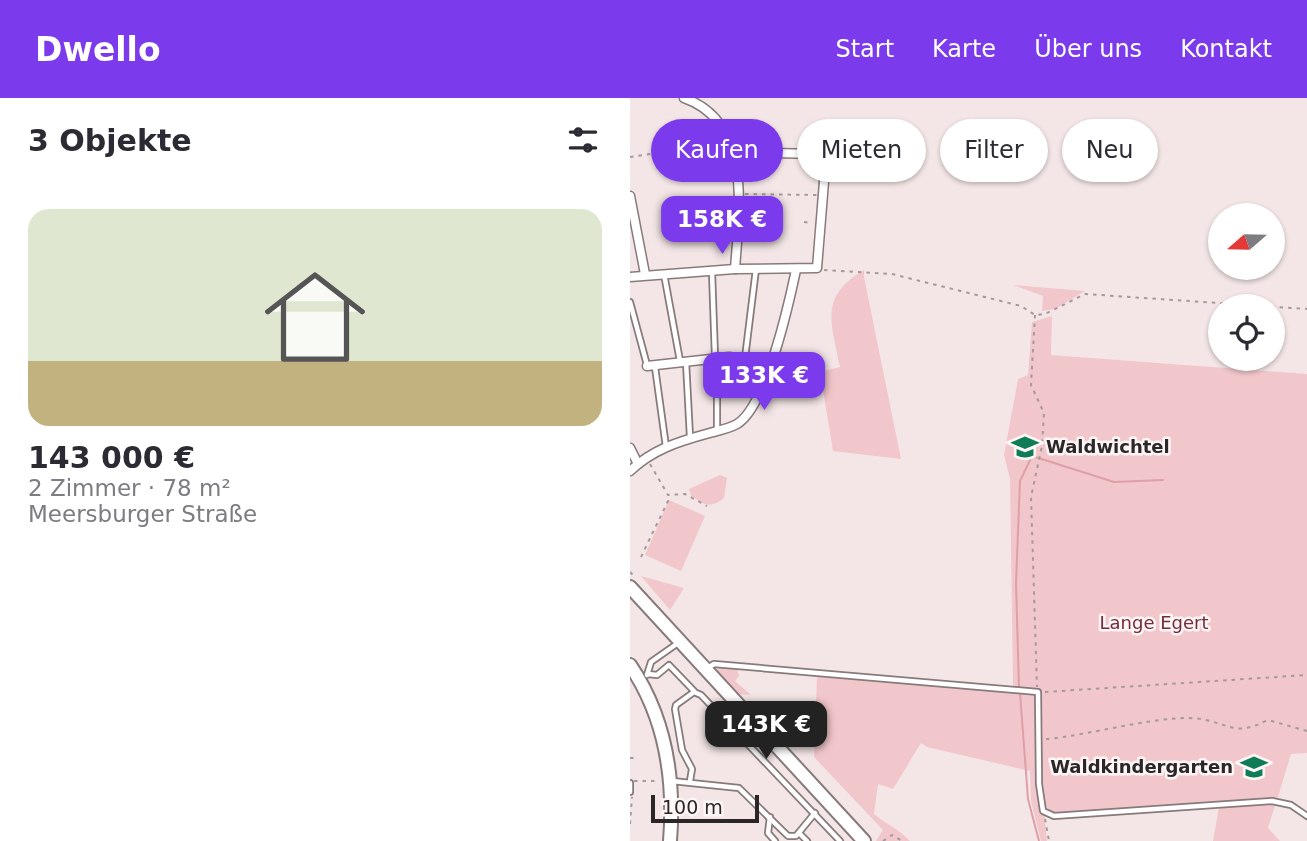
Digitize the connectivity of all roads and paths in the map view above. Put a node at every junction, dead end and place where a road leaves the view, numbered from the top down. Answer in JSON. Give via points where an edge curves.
{"nodes":[{"id":1,"x":684,"y":98,"type":"edge"},
{"id":2,"x":716,"y":119,"type":"edge"},
{"id":3,"x":783,"y":153,"type":"edge"},
{"id":4,"x":651,"y":154,"type":"edge"},
{"id":5,"x":630,"y":157,"type":"edge"},
{"id":6,"x":736,"y":182,"type":"edge"},
{"id":7,"x":737,"y":194,"type":"junction"},
{"id":8,"x":630,"y":196,"type":"edge"},
{"id":9,"x":824,"y":196,"type":"junction"},
{"id":10,"x":738,"y":218,"type":"junction"},
{"id":11,"x":778,"y":219,"type":"dead end"},
{"id":12,"x":817,"y":268,"type":"junction"},
{"id":13,"x":735,"y":269,"type":"junction"},
{"id":14,"x":756,"y":269,"type":"junction"},
{"id":15,"x":796,"y":270,"type":"junction"},
{"id":16,"x":712,"y":271,"type":"junction"},
{"id":17,"x":646,"y":274,"type":"junction"},
{"id":18,"x":664,"y":274,"type":"junction"},
{"id":19,"x":630,"y":277,"type":"edge"},
{"id":20,"x":630,"y":302,"type":"edge"},
{"id":21,"x":1307,"y":309,"type":"edge"},
{"id":22,"x":1035,"y":315,"type":"junction"},
{"id":23,"x":716,"y":358,"type":"junction"},
{"id":24,"x":745,"y":358,"type":"junction"},
{"id":25,"x":683,"y":361,"type":"junction"},
{"id":26,"x":772,"y":363,"type":"junction"},
{"id":27,"x":651,"y":366,"type":"junction"},
{"id":28,"x":717,"y":431,"type":"junction"},
{"id":29,"x":690,"y":438,"type":"junction"},
{"id":30,"x":666,"y":447,"type":"junction"},
{"id":31,"x":630,"y":448,"type":"edge"},
{"id":32,"x":646,"y":456,"type":"junction"},
{"id":33,"x":638,"y":464,"type":"junction"},
{"id":34,"x":630,"y":471,"type":"edge"},
{"id":35,"x":668,"y":495,"type":"junction"},
{"id":36,"x":706,"y":506,"type":"dead end"},
{"id":37,"x":640,"y":557,"type":"dead end"},
{"id":38,"x":630,"y":587,"type":"edge"},
{"id":39,"x":679,"y":643,"type":"junction"},
{"id":40,"x":630,"y":665,"type":"edge"},
{"id":41,"x":705,"y":670,"type":"junction"},
{"id":42,"x":1307,"y":675,"type":"edge"},
{"id":43,"x":639,"y":680,"type":"edge"},
{"id":44,"x":694,"y":692,"type":"junction"},
{"id":45,"x":1038,"y":692,"type":"junction"},
{"id":46,"x":761,"y":730,"type":"junction"},
{"id":47,"x":1307,"y":731,"type":"edge"},
{"id":48,"x":1038,"y":740,"type":"junction"},
{"id":49,"x":747,"y":743,"type":"junction"},
{"id":50,"x":630,"y":758,"type":"edge"},
{"id":51,"x":635,"y":758,"type":"dead end"},
{"id":52,"x":667,"y":781,"type":"junction"},
{"id":53,"x":690,"y":781,"type":"junction"},
{"id":54,"x":630,"y":783,"type":"edge"},
{"id":55,"x":630,"y":792,"type":"edge"},
{"id":56,"x":1043,"y":811,"type":"junction"},
{"id":57,"x":815,"y":813,"type":"junction"},
{"id":58,"x":1054,"y":816,"type":"junction"},
{"id":59,"x":1307,"y":816,"type":"edge"},
{"id":60,"x":770,"y":817,"type":"junction"},
{"id":61,"x":630,"y":824,"type":"edge"},
{"id":62,"x":1046,"y":827,"type":"junction"},
{"id":63,"x":799,"y":833,"type":"junction"},
{"id":64,"x":670,"y":841,"type":"edge"},
{"id":65,"x":775,"y":841,"type":"edge"},
{"id":66,"x":807,"y":841,"type":"edge"},
{"id":67,"x":840,"y":841,"type":"edge"},
{"id":68,"x":864,"y":841,"type":"edge"},
{"id":69,"x":883,"y":841,"type":"edge"},
{"id":70,"x":902,"y":841,"type":"edge"},
{"id":71,"x":1049,"y":841,"type":"edge"}],
"edges":[{"from":1,"to":2,"type":"street"},
{"from":3,"to":9,"type":"street","via":[[826,157]]},
{"from":4,"to":5,"type":"path"},
{"from":6,"to":7,"type":"street"},
{"from":7,"to":9,"type":"path"},
{"from":7,"to":10,"type":"street"},
{"from":8,"to":17,"type":"street"},
{"from":9,"to":12,"type":"street"},
{"from":10,"to":11,"type":"path"},
{"from":10,"to":13,"type":"street"},
{"from":12,"to":15,"type":"street"},
{"from":12,"to":22,"type":"path","via":[[892,274],[1021,306]]},
{"from":13,"to":14,"type":"street"},
{"from":13,"to":16,"type":"street"},
{"from":14,"to":15,"type":"street"},
{"from":14,"to":24,"type":"lane"},
{"from":15,"to":26,"type":"street"},
{"from":16,"to":18,"type":"street"},
{"from":16,"to":23,"type":"lane"},
{"from":17,"to":18,"type":"street"},
{"from":17,"to":19,"type":"street"},
{"from":18,"to":25,"type":"lane"},
{"from":20,"to":27,"type":"lane"},
{"from":21,"to":22,"type":"path","via":[[1085,294]]},
{"from":22,"to":45,"type":"path","via":[[1031,377],[1044,413],[1031,497]]},
{"from":23,"to":24,"type":"street"},
{"from":23,"to":25,"type":"street"},
{"from":23,"to":28,"type":"lane"},
{"from":24,"to":26,"type":"street"},
{"from":25,"to":27,"type":"street"},
{"from":25,"to":29,"type":"lane"},
{"from":26,"to":28,"type":"street","via":[[747,415]]},
{"from":27,"to":30,"type":"lane"},
{"from":28,"to":29,"type":"street"},
{"from":29,"to":30,"type":"street"},
{"from":30,"to":32,"type":"street"},
{"from":31,"to":33,"type":"street"},
{"from":32,"to":33,"type":"street"},
{"from":32,"to":35,"type":"path"},
{"from":33,"to":34,"type":"street"},
{"from":35,"to":36,"type":"path","via":[[685,494]]},
{"from":35,"to":37,"type":"path"},
{"from":38,"to":39,"type":"street"},
{"from":39,"to":41,"type":"street"},
{"from":39,"to":43,"type":"lane","via":[[651,662]]},
{"from":40,"to":43,"type":"street"},
{"from":41,"to":45,"type":"lane","via":[[715,664]]},
{"from":41,"to":46,"type":"street"},
{"from":42,"to":45,"type":"path"},
{"from":43,"to":44,"type":"lane","via":[[657,675],[669,665]]},
{"from":43,"to":52,"type":"street","via":[[663,737]]},
{"from":44,"to":49,"type":"lane"},
{"from":44,"to":53,"type":"lane","via":[[675,709],[682,750],[692,769]]},
{"from":45,"to":48,"type":"lane"},
{"from":46,"to":49,"type":"lane"},
{"from":46,"to":68,"type":"street"},
{"from":47,"to":48,"type":"path","via":[[1268,720],[1250,729],[1177,718]]},
{"from":48,"to":56,"type":"lane"},
{"from":49,"to":57,"type":"lane"},
{"from":50,"to":51,"type":"path"},
{"from":52,"to":53,"type":"lane"},
{"from":52,"to":54,"type":"path"},
{"from":52,"to":64,"type":"street"},
{"from":53,"to":60,"type":"lane","via":[[739,788]]},
{"from":54,"to":55,"type":"lane"},
{"from":55,"to":61,"type":"path"},
{"from":56,"to":58,"type":"lane"},
{"from":56,"to":62,"type":"path"},
{"from":57,"to":63,"type":"lane"},
{"from":57,"to":67,"type":"lane"},
{"from":58,"to":59,"type":"lane","via":[[1272,801],[1291,805]]},
{"from":58,"to":62,"type":"path"},
{"from":60,"to":63,"type":"lane","via":[[788,836]]},
{"from":60,"to":65,"type":"lane","via":[[768,833]]},
{"from":62,"to":71,"type":"path"},
{"from":63,"to":66,"type":"lane"},
{"from":69,"to":70,"type":"path","via":[[892,835]]}]}
